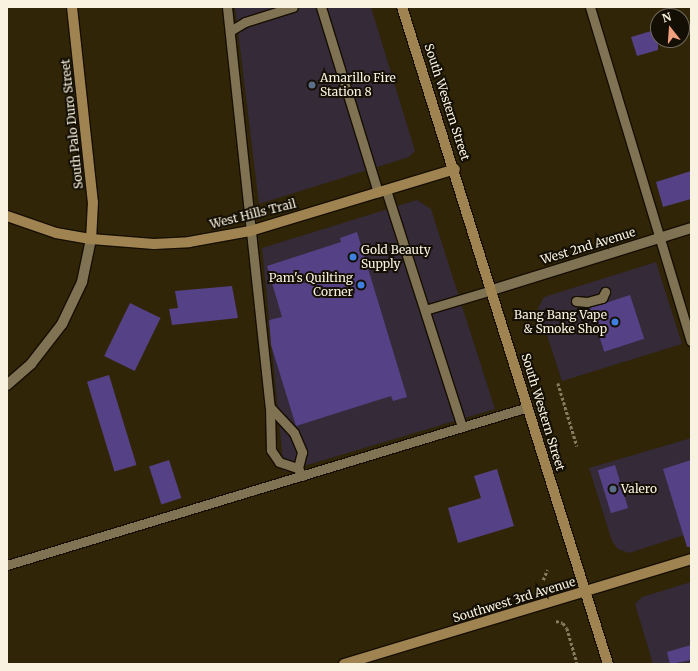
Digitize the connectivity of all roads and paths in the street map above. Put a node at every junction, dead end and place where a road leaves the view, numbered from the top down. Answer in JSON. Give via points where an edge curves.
{"nodes":[{"id":1,"x":72,"y":7,"type":"edge"},
{"id":2,"x":227,"y":7,"type":"edge"},
{"id":3,"x":293,"y":7,"type":"edge"},
{"id":4,"x":321,"y":7,"type":"edge"},
{"id":5,"x":402,"y":7,"type":"edge"},
{"id":6,"x":590,"y":7,"type":"edge"},
{"id":7,"x":230,"y":30,"type":"junction"},
{"id":8,"x":455,"y":170,"type":"junction"},
{"id":9,"x":382,"y":191,"type":"junction"},
{"id":10,"x":7,"y":216,"type":"edge"},
{"id":11,"x":691,"y":228,"type":"edge"},
{"id":12,"x":250,"y":231,"type":"junction"},
{"id":13,"x":660,"y":238,"type":"junction"},
{"id":14,"x":91,"y":239,"type":"junction"},
{"id":15,"x":492,"y":290,"type":"junction"},
{"id":16,"x":605,"y":292,"type":"dead end"},
{"id":17,"x":576,"y":301,"type":"dead end"},
{"id":18,"x":425,"y":310,"type":"junction"},
{"id":19,"x":691,"y":341,"type":"edge"},
{"id":20,"x":558,"y":383,"type":"dead end"},
{"id":21,"x":7,"y":385,"type":"edge"},
{"id":22,"x":270,"y":407,"type":"junction"},
{"id":23,"x":528,"y":407,"type":"junction"},
{"id":24,"x":462,"y":427,"type":"junction"},
{"id":25,"x":577,"y":446,"type":"dead end"},
{"id":26,"x":300,"y":472,"type":"junction"},
{"id":27,"x":691,"y":559,"type":"edge"},
{"id":28,"x":7,"y":565,"type":"edge"},
{"id":29,"x":547,"y":570,"type":"dead end"},
{"id":30,"x":543,"y":580,"type":"dead end"},
{"id":31,"x":585,"y":592,"type":"junction"},
{"id":32,"x":556,"y":621,"type":"dead end"},
{"id":33,"x":344,"y":664,"type":"edge"},
{"id":34,"x":578,"y":664,"type":"edge"},
{"id":35,"x":608,"y":664,"type":"edge"}],
"edges":[{"from":1,"to":14,"type":"main road","name":"South Palo Duro Street","via":[[93,202]]},
{"from":2,"to":7,"type":"lane"},
{"from":3,"to":7,"type":"lane","via":[[245,22]]},
{"from":4,"to":9,"type":"lane"},
{"from":5,"to":8,"type":"main road","name":"South Western Street"},
{"from":6,"to":13,"type":"lane"},
{"from":7,"to":12,"type":"lane"},
{"from":8,"to":9,"type":"main road","name":"West Hills Trail"},
{"from":8,"to":15,"type":"main road","name":"South Western Street"},
{"from":9,"to":12,"type":"main road","name":"West Hills Trail"},
{"from":9,"to":18,"type":"lane"},
{"from":10,"to":14,"type":"main road","name":"West Hills Trail","via":[[36,227]]},
{"from":11,"to":13,"type":"street","name":"West 2nd Avenue"},
{"from":12,"to":14,"type":"main road","name":"West Hills Trail","via":[[154,244]]},
{"from":12,"to":22,"type":"lane"},
{"from":13,"to":15,"type":"street","name":"West 2nd Avenue"},
{"from":13,"to":19,"type":"lane"},
{"from":14,"to":21,"type":"street","via":[[82,282],[62,324],[36,359]]},
{"from":15,"to":18,"type":"lane"},
{"from":15,"to":23,"type":"main road","name":"South Western Street"},
{"from":16,"to":17,"type":"lane","via":[[602,298],[587,302]]},
{"from":18,"to":24,"type":"lane"},
{"from":20,"to":25,"type":"path"},
{"from":22,"to":26,"type":"lane","via":[[294,432],[302,452]]},
{"from":22,"to":26,"type":"lane","via":[[271,450],[279,462]]},
{"from":23,"to":24,"type":"lane"},
{"from":23,"to":31,"type":"main road","name":"South Western Street"},
{"from":24,"to":26,"type":"lane"},
{"from":26,"to":28,"type":"lane"},
{"from":27,"to":31,"type":"main road","name":"Southwest 3rd Avenue"},
{"from":29,"to":30,"type":"path"},
{"from":31,"to":33,"type":"main road","name":"Southwest 3rd Avenue"},
{"from":31,"to":35,"type":"main road","name":"South Western Street"},
{"from":32,"to":34,"type":"path","via":[[563,623],[567,628]]}]}
